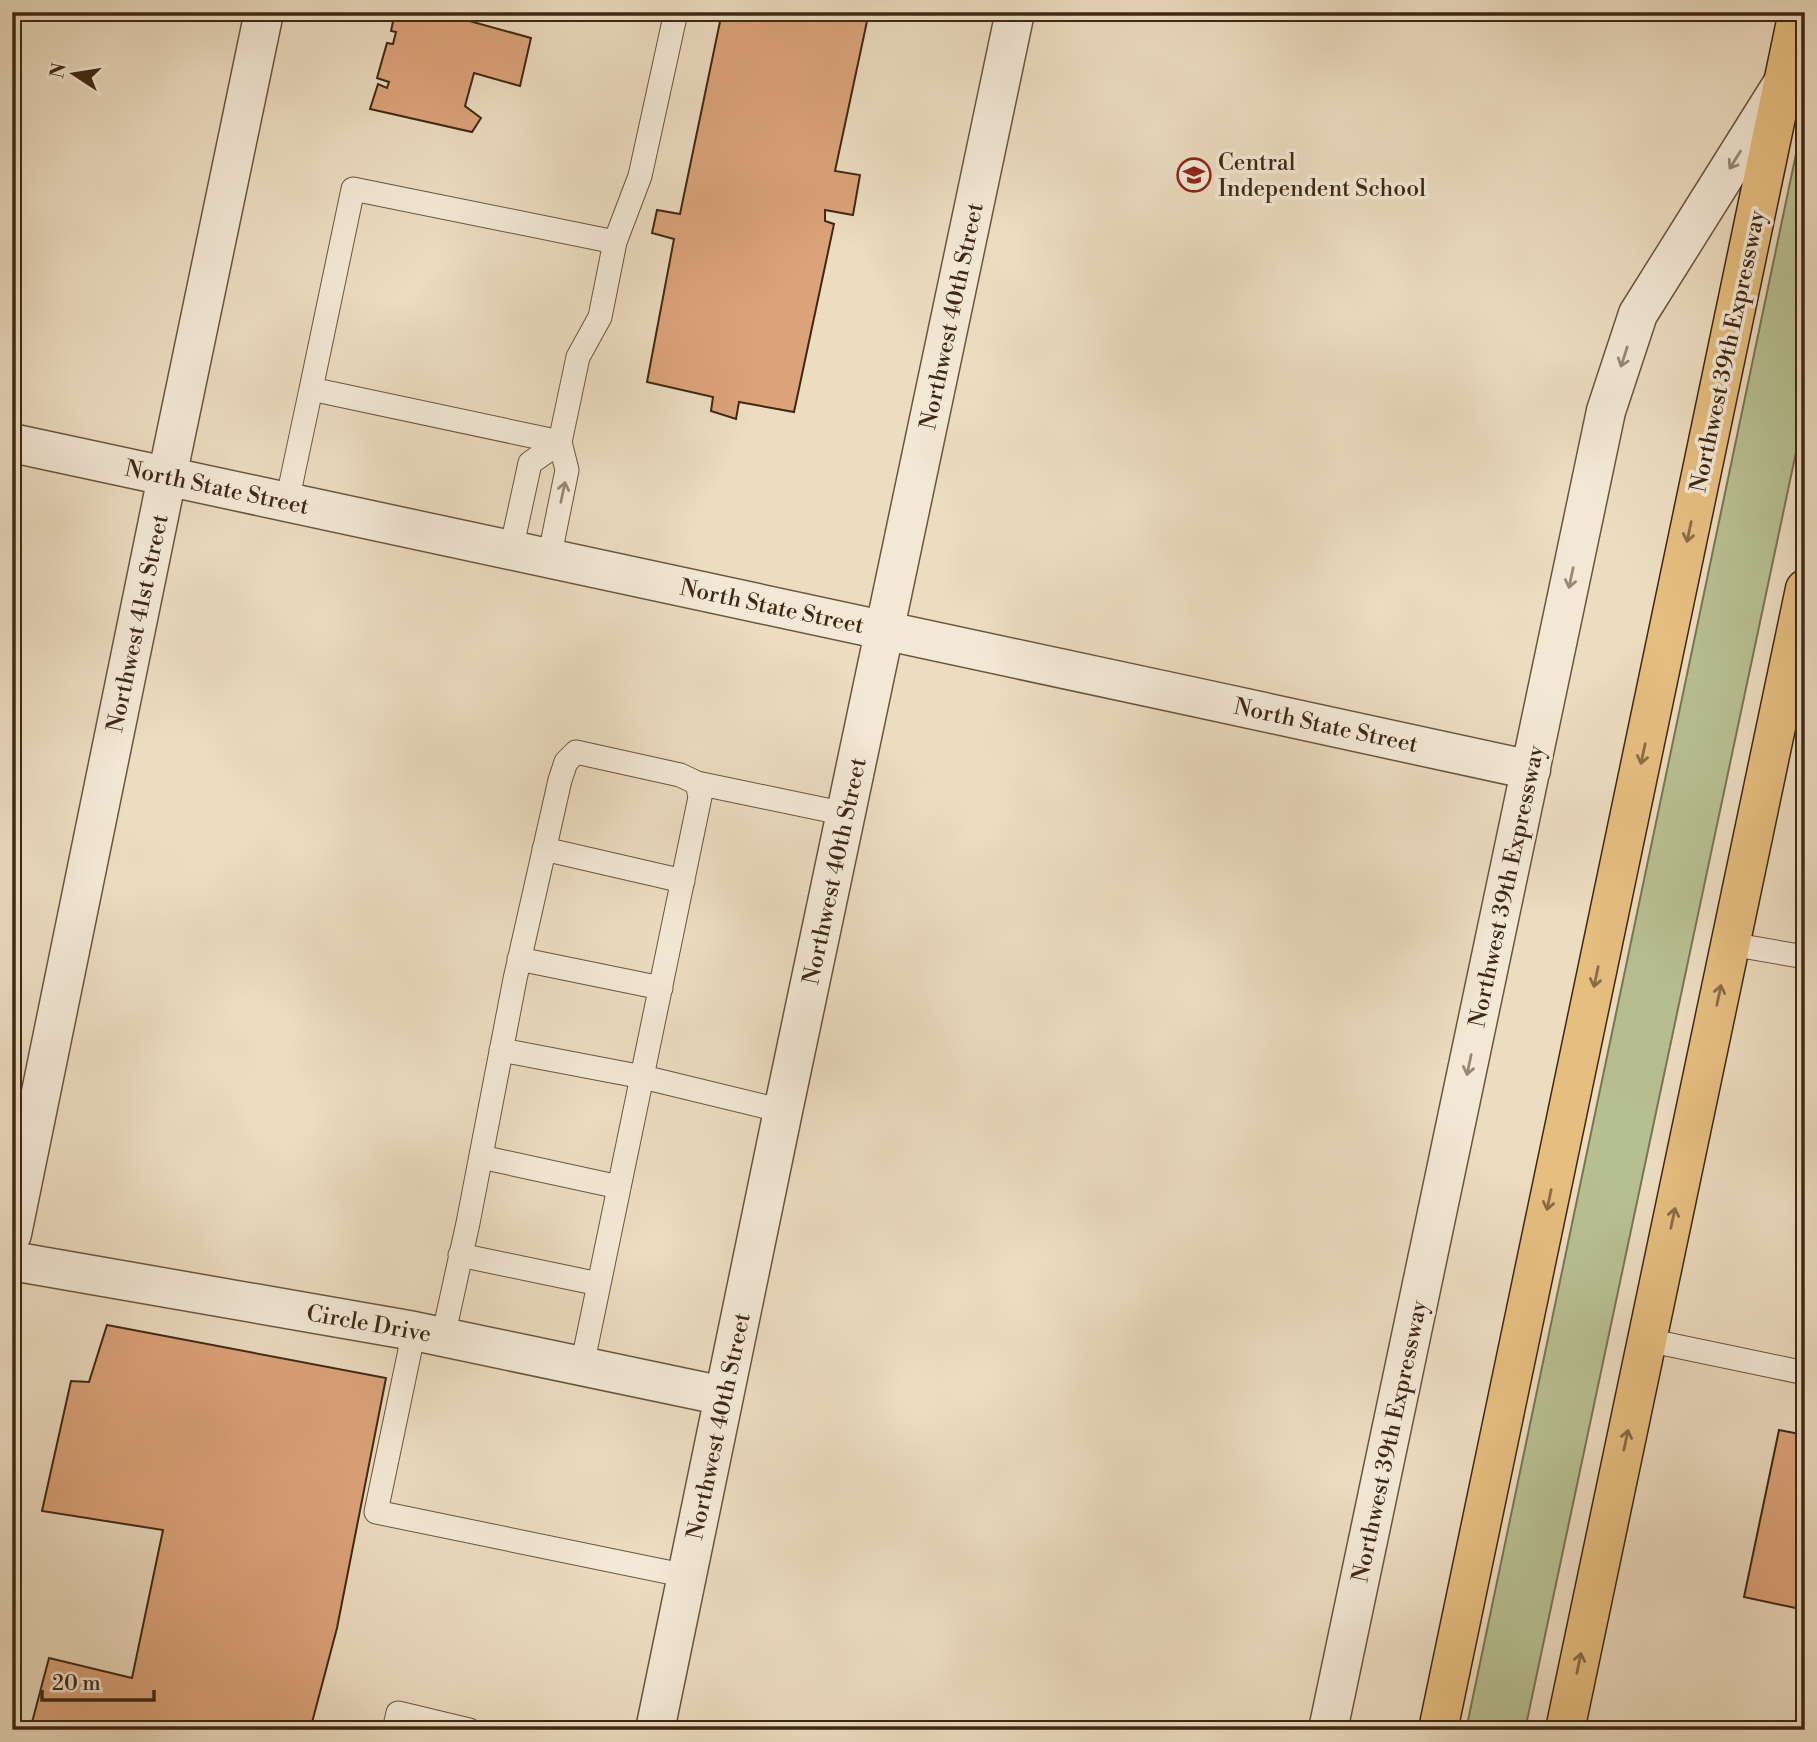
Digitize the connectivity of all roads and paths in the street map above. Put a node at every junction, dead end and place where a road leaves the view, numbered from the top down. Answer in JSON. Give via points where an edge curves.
{"nodes":[{"id":1,"x":264,"y":12,"type":"edge"},
{"id":2,"x":676,"y":12,"type":"edge"},
{"id":3,"x":1015,"y":12,"type":"edge"},
{"id":4,"x":1798,"y":12,"type":"edge"},
{"id":5,"x":1784,"y":81,"type":"junction"},
{"id":6,"x":615,"y":242,"type":"junction"},
{"id":7,"x":311,"y":389,"type":"junction"},
{"id":8,"x":560,"y":442,"type":"junction"},
{"id":9,"x":12,"y":443,"type":"edge"},
{"id":10,"x":167,"y":477,"type":"junction"},
{"id":11,"x":287,"y":502,"type":"junction"},
{"id":12,"x":511,"y":551,"type":"junction"},
{"id":13,"x":549,"y":559,"type":"junction"},
{"id":14,"x":1804,"y":596,"type":"edge"},
{"id":15,"x":884,"y":630,"type":"junction"},
{"id":16,"x":1531,"y":770,"type":"junction"},
{"id":17,"x":697,"y":783,"type":"junction"},
{"id":18,"x":846,"y":814,"type":"junction"},
{"id":19,"x":544,"y":849,"type":"junction"},
{"id":20,"x":683,"y":881,"type":"junction"},
{"id":21,"x":1730,"y":944,"type":"junction"},
{"id":22,"x":1805,"y":957,"type":"edge"},
{"id":23,"x":519,"y":959,"type":"junction"},
{"id":24,"x":661,"y":988,"type":"junction"},
{"id":25,"x":501,"y":1050,"type":"junction"},
{"id":26,"x":643,"y":1077,"type":"junction"},
{"id":27,"x":783,"y":1111,"type":"junction"},
{"id":28,"x":481,"y":1157,"type":"junction"},
{"id":29,"x":620,"y":1187,"type":"junction"},
{"id":30,"x":12,"y":1234,"type":"edge"},
{"id":31,"x":460,"y":1255,"type":"junction"},
{"id":32,"x":12,"y":1261,"type":"edge"},
{"id":33,"x":599,"y":1284,"type":"junction"},
{"id":34,"x":428,"y":1334,"type":"junction"},
{"id":35,"x":1647,"y":1340,"type":"junction"},
{"id":36,"x":582,"y":1366,"type":"junction"},
{"id":37,"x":1805,"y":1373,"type":"edge"},
{"id":38,"x":724,"y":1396,"type":"junction"},
{"id":39,"x":687,"y":1576,"type":"junction"},
{"id":40,"x":394,"y":1730,"type":"edge"},
{"id":41,"x":469,"y":1730,"type":"edge"},
{"id":42,"x":655,"y":1730,"type":"edge"},
{"id":43,"x":1328,"y":1730,"type":"edge"},
{"id":44,"x":1438,"y":1730,"type":"edge"},
{"id":45,"x":1565,"y":1730,"type":"edge"}],
"edges":[{"from":1,"to":10,"type":"street","name":"Northwest 41st Street"},
{"from":2,"to":6,"type":"lane","via":[[640,176]]},
{"from":3,"to":15,"type":"street","name":"Northwest 40th Street"},
{"from":4,"to":5,"type":"highway","name":"Northwest 39th Expressway"},
{"from":5,"to":16,"type":"street","name":"Northwest 39th Expressway","one_way":true,"via":[[1638,314],[1606,411]]},
{"from":5,"to":44,"type":"highway","name":"Northwest 39th Expressway","one_way":true},
{"from":6,"to":7,"type":"lane","via":[[353,189]]},
{"from":6,"to":8,"type":"lane","via":[[600,317],[578,358]]},
{"from":7,"to":8,"type":"lane"},
{"from":7,"to":11,"type":"lane"},
{"from":8,"to":12,"type":"lane","via":[[530,463]]},
{"from":13,"to":8,"type":"lane","one_way":true,"via":[[567,470]]},
{"from":9,"to":10,"type":"street","name":"North State Street"},
{"from":10,"to":11,"type":"street","name":"North State Street"},
{"from":10,"to":30,"type":"street","name":"Northwest 41st Street"},
{"from":11,"to":12,"type":"street","name":"North State Street"},
{"from":12,"to":13,"type":"street","name":"North State Street"},
{"from":13,"to":15,"type":"street","name":"North State Street"},
{"from":14,"to":21,"type":"highway"},
{"from":15,"to":16,"type":"street","name":"North State Street"},
{"from":15,"to":18,"type":"street","name":"Northwest 40th Street"},
{"from":16,"to":43,"type":"street","name":"Northwest 39th Expressway","one_way":true},
{"from":17,"to":18,"type":"lane"},
{"from":17,"to":19,"type":"lane","via":[[680,775],[576,752],[559,780]]},
{"from":17,"to":20,"type":"lane","via":[[700,797]]},
{"from":18,"to":27,"type":"street","name":"Northwest 40th Street"},
{"from":19,"to":20,"type":"lane"},
{"from":19,"to":23,"type":"lane"},
{"from":20,"to":24,"type":"lane"},
{"from":21,"to":22,"type":"lane"},
{"from":35,"to":21,"type":"highway","one_way":true},
{"from":23,"to":24,"type":"lane"},
{"from":23,"to":25,"type":"lane"},
{"from":24,"to":26,"type":"lane"},
{"from":25,"to":26,"type":"lane"},
{"from":25,"to":28,"type":"lane"},
{"from":26,"to":27,"type":"lane"},
{"from":26,"to":29,"type":"lane"},
{"from":27,"to":38,"type":"street","name":"Northwest 40th Street"},
{"from":28,"to":29,"type":"lane"},
{"from":28,"to":31,"type":"lane"},
{"from":29,"to":33,"type":"lane"},
{"from":31,"to":33,"type":"lane"},
{"from":31,"to":34,"type":"lane"},
{"from":32,"to":34,"type":"street","name":"Circle Drive"},
{"from":33,"to":36,"type":"lane"},
{"from":34,"to":36,"type":"street","name":"Circle Drive"},
{"from":34,"to":39,"type":"lane","via":[[376,1512]]},
{"from":35,"to":37,"type":"lane"},
{"from":45,"to":35,"type":"highway","one_way":true},
{"from":36,"to":38,"type":"street","name":"Circle Drive"},
{"from":38,"to":39,"type":"street","name":"Northwest 40th Street"},
{"from":39,"to":42,"type":"street","name":"Northwest 40th Street"},
{"from":40,"to":41,"type":"lane","via":[[398,1713]]}]}
